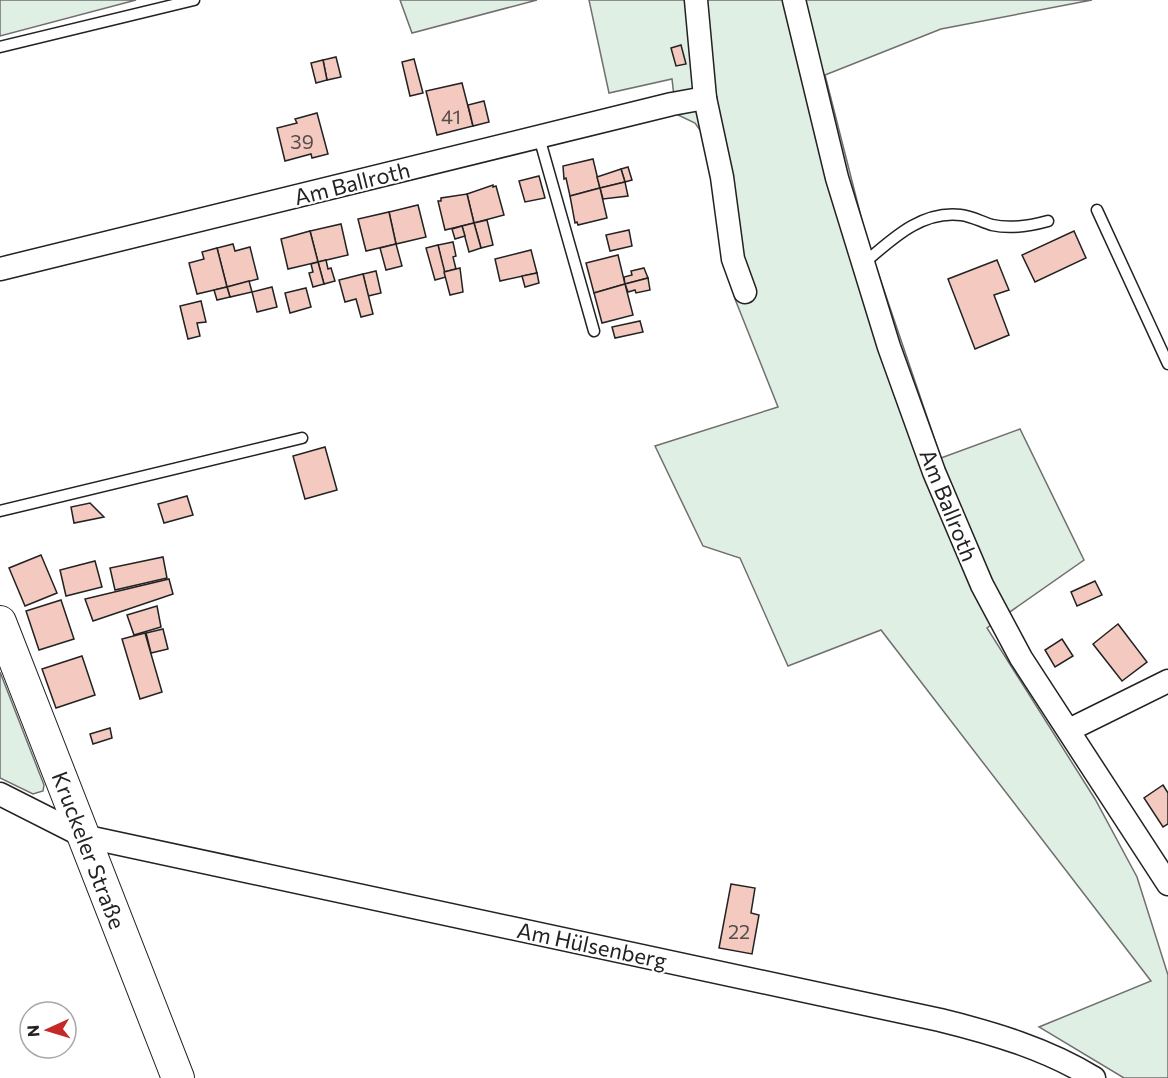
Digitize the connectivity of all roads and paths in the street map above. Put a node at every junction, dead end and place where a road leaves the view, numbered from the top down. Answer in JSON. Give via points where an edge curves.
{"nodes":[{"id":1,"x":194,"y":0,"type":"edge"},
{"id":2,"x":696,"y":0,"type":"edge"},
{"id":3,"x":794,"y":0,"type":"edge"},
{"id":4,"x":0,"y":47,"type":"edge"},
{"id":5,"x":705,"y":98,"type":"junction"},
{"id":6,"x":539,"y":137,"type":"junction"},
{"id":7,"x":1097,"y":210,"type":"dead end"},
{"id":8,"x":1048,"y":221,"type":"dead end"},
{"id":9,"x":863,"y":264,"type":"junction"},
{"id":10,"x":0,"y":269,"type":"edge"},
{"id":11,"x":745,"y":292,"type":"dead end"},
{"id":12,"x":594,"y":331,"type":"dead end"},
{"id":13,"x":1168,"y":364,"type":"edge"},
{"id":14,"x":302,"y":438,"type":"dead end"},
{"id":15,"x":0,"y":511,"type":"edge"},
{"id":16,"x":0,"y":622,"type":"edge"},
{"id":17,"x":1168,"y":681,"type":"edge"},
{"id":18,"x":1069,"y":730,"type":"junction"},
{"id":19,"x":0,"y":794,"type":"edge"},
{"id":20,"x":83,"y":836,"type":"junction"},
{"id":21,"x":1168,"y":884,"type":"edge"},
{"id":22,"x":178,"y":1078,"type":"edge"},
{"id":23,"x":1094,"y":1078,"type":"edge"}],
"edges":[{"from":1,"to":4,"type":"lane"},
{"from":2,"to":5,"type":"street"},
{"from":3,"to":9,"type":"street","name":"Am Ballroth","via":[[837,178]]},
{"from":5,"to":6,"type":"street","name":"Am Ballroth"},
{"from":5,"to":11,"type":"street","via":[[722,177],[733,259]]},
{"from":6,"to":10,"type":"street","name":"Am Ballroth"},
{"from":6,"to":12,"type":"lane"},
{"from":7,"to":13,"type":"lane"},
{"from":8,"to":9,"type":"lane","via":[[1029,226],[994,225],[961,215],[937,216],[917,222]]},
{"from":9,"to":18,"type":"street","name":"Am Ballroth","via":[[934,472],[982,585],[1021,658]]},
{"from":14,"to":15,"type":"lane"},
{"from":16,"to":20,"type":"street","name":"Kruckeler Straße"},
{"from":17,"to":18,"type":"street"},
{"from":18,"to":21,"type":"street","name":"Am Ballroth"},
{"from":19,"to":20,"type":"street","name":"Am Hülsenberg"},
{"from":20,"to":22,"type":"street","name":"Kruckeler Straße"},
{"from":20,"to":23,"type":"street","name":"Am Hülsenberg","via":[[940,1020],[989,1032],[1040,1051]]}]}
